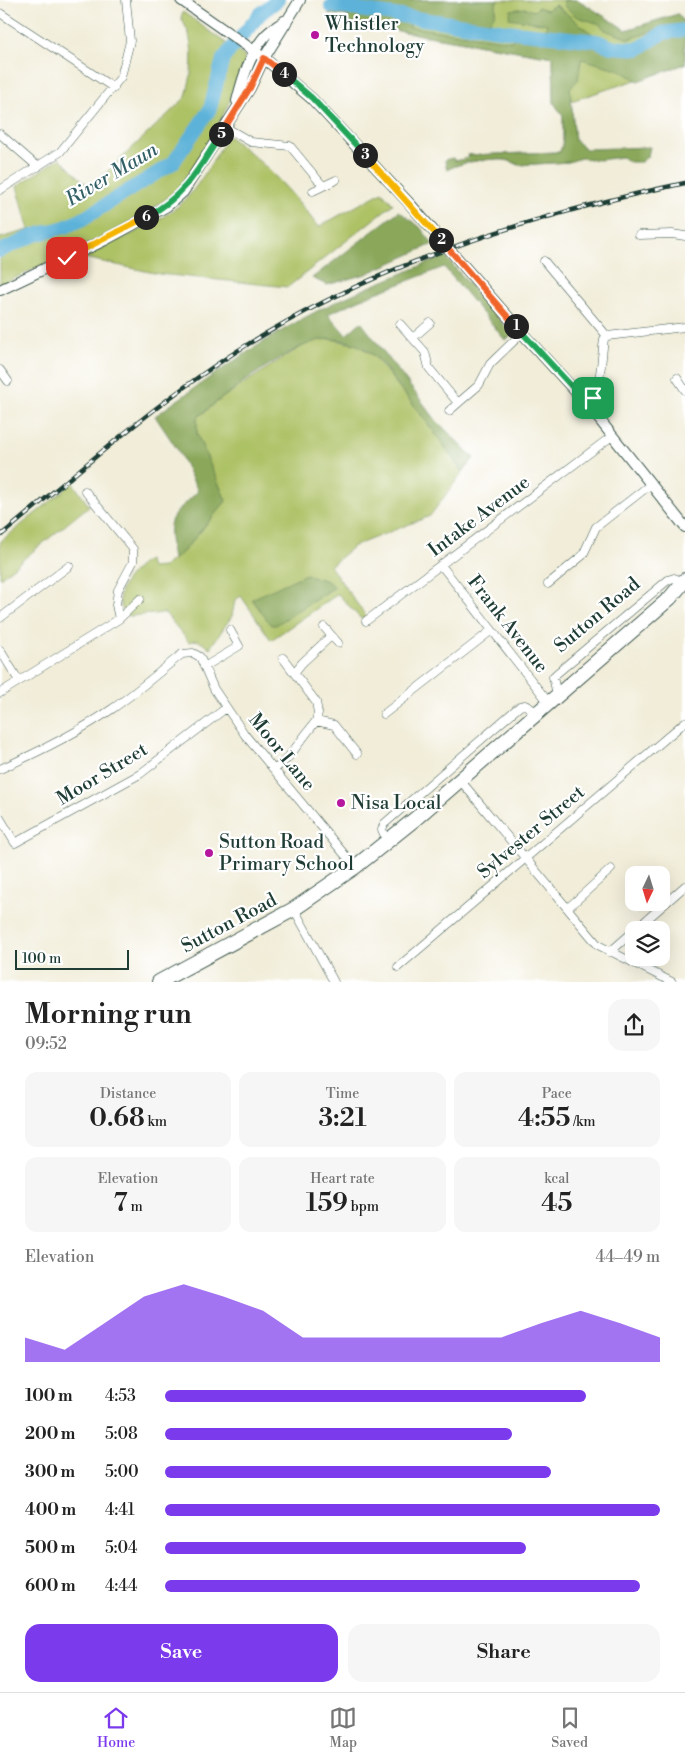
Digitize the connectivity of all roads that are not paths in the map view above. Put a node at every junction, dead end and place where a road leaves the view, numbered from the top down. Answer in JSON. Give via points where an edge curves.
{"nodes":[{"id":1,"x":126,"y":0,"type":"edge"},
{"id":2,"x":181,"y":0,"type":"edge"},
{"id":3,"x":300,"y":0,"type":"edge"},
{"id":4,"x":0,"y":13,"type":"edge"},
{"id":5,"x":259,"y":55,"type":"junction"},
{"id":6,"x":114,"y":88,"type":"junction"},
{"id":7,"x":225,"y":127,"type":"junction"},
{"id":8,"x":0,"y":134,"type":"edge"},
{"id":9,"x":38,"y":167,"type":"junction"},
{"id":10,"x":336,"y":180,"type":"dead end"},
{"id":11,"x":324,"y":186,"type":"junction"},
{"id":12,"x":0,"y":190,"type":"edge"},
{"id":13,"x":313,"y":191,"type":"dead end"},
{"id":14,"x":639,"y":235,"type":"dead end"},
{"id":15,"x":685,"y":236,"type":"edge"},
{"id":16,"x":544,"y":261,"type":"dead end"},
{"id":17,"x":0,"y":290,"type":"edge"},
{"id":18,"x":430,"y":323,"type":"dead end"},
{"id":19,"x":400,"y":324,"type":"dead end"},
{"id":20,"x":685,"y":327,"type":"edge"},
{"id":21,"x":522,"y":333,"type":"junction"},
{"id":22,"x":607,"y":336,"type":"junction"},
{"id":23,"x":413,"y":338,"type":"junction"},
{"id":24,"x":0,"y":370,"type":"edge"},
{"id":25,"x":676,"y":378,"type":"dead end"},
{"id":26,"x":8,"y":381,"type":"dead end"},
{"id":27,"x":685,"y":390,"type":"edge"},
{"id":28,"x":458,"y":403,"type":"junction"},
{"id":29,"x":588,"y":404,"type":"junction"},
{"id":30,"x":449,"y":411,"type":"dead end"},
{"id":31,"x":612,"y":436,"type":"junction"},
{"id":32,"x":651,"y":484,"type":"junction"},
{"id":33,"x":85,"y":491,"type":"dead end"},
{"id":34,"x":685,"y":527,"type":"edge"},
{"id":35,"x":441,"y":565,"type":"junction"},
{"id":36,"x":69,"y":566,"type":"dead end"},
{"id":37,"x":685,"y":583,"type":"edge"},
{"id":38,"x":548,"y":584,"type":"dead end"},
{"id":39,"x":140,"y":599,"type":"dead end"},
{"id":40,"x":0,"y":618,"type":"edge"},
{"id":41,"x":119,"y":619,"type":"junction"},
{"id":42,"x":366,"y":621,"type":"dead end"},
{"id":43,"x":324,"y":627,"type":"dead end"},
{"id":44,"x":230,"y":630,"type":"dead end"},
{"id":45,"x":492,"y":630,"type":"junction"},
{"id":46,"x":331,"y":636,"type":"junction"},
{"id":47,"x":338,"y":643,"type":"dead end"},
{"id":48,"x":0,"y":650,"type":"edge"},
{"id":49,"x":283,"y":658,"type":"dead end"},
{"id":50,"x":204,"y":667,"type":"junction"},
{"id":51,"x":294,"y":673,"type":"junction"},
{"id":52,"x":19,"y":681,"type":"junction"},
{"id":53,"x":0,"y":693,"type":"edge"},
{"id":54,"x":553,"y":699,"type":"junction"},
{"id":55,"x":226,"y":708,"type":"junction"},
{"id":56,"x":537,"y":712,"type":"junction"},
{"id":57,"x":384,"y":714,"type":"dead end"},
{"id":58,"x":316,"y":721,"type":"junction"},
{"id":59,"x":685,"y":722,"type":"edge"},
{"id":60,"x":357,"y":754,"type":"dead end"},
{"id":61,"x":275,"y":768,"type":"junction"},
{"id":62,"x":0,"y":769,"type":"edge"},
{"id":63,"x":460,"y":780,"type":"junction"},
{"id":64,"x":0,"y":818,"type":"edge"},
{"id":65,"x":388,"y":842,"type":"junction"},
{"id":66,"x":525,"y":859,"type":"junction"},
{"id":67,"x":355,"y":867,"type":"junction"},
{"id":68,"x":611,"y":869,"type":"dead end"},
{"id":69,"x":685,"y":886,"type":"edge"},
{"id":70,"x":294,"y":908,"type":"junction"},
{"id":71,"x":568,"y":908,"type":"junction"},
{"id":72,"x":646,"y":921,"type":"edge"},
{"id":73,"x":625,"y":939,"type":"edge"},
{"id":74,"x":610,"y":952,"type":"junction"},
{"id":75,"x":398,"y":967,"type":"dead end"},
{"id":76,"x":159,"y":982,"type":"edge"},
{"id":77,"x":334,"y":982,"type":"edge"},
{"id":78,"x":672,"y":982,"type":"edge"}],
"edges":[{"from":1,"to":6,"type":"street","via":[[130,41],[121,77]]},
{"from":2,"to":5,"type":"street"},
{"from":3,"to":5,"type":"street","via":[[287,19],[266,35]]},
{"from":4,"to":6,"type":"street"},
{"from":5,"to":7,"type":"street","via":[[242,81],[236,107]]},
{"from":5,"to":21,"type":"street","via":[[319,106],[424,219]]},
{"from":6,"to":9,"type":"street","via":[[60,152]]},
{"from":7,"to":11,"type":"street","via":[[251,142],[290,146]]},
{"from":7,"to":17,"type":"street","via":[[183,192],[167,206]]},
{"from":8,"to":9,"type":"street"},
{"from":9,"to":12,"type":"street"},
{"from":10,"to":11,"type":"street"},
{"from":11,"to":13,"type":"street"},
{"from":14,"to":15,"type":"street"},
{"from":16,"to":22,"type":"street"},
{"from":18,"to":23,"type":"street"},
{"from":19,"to":23,"type":"street"},
{"from":20,"to":22,"type":"street"},
{"from":21,"to":28,"type":"street","via":[[490,364],[479,385]]},
{"from":21,"to":29,"type":"street"},
{"from":22,"to":29,"type":"street","via":[[596,389]]},
{"from":23,"to":28,"type":"street","via":[[425,352],[429,368]]},
{"from":24,"to":26,"type":"street"},
{"from":25,"to":27,"type":"street"},
{"from":28,"to":30,"type":"street"},
{"from":29,"to":31,"type":"street"},
{"from":31,"to":32,"type":"street"},
{"from":31,"to":35,"type":"street","name":"Intake Avenue"},
{"from":32,"to":34,"type":"street"},
{"from":32,"to":38,"type":"street","via":[[596,527],[583,555]]},
{"from":33,"to":41,"type":"street","via":[[133,549],[133,562],[118,592]]},
{"from":35,"to":42,"type":"street","name":"Intake Avenue"},
{"from":35,"to":45,"type":"street","name":"Frank Avenue"},
{"from":36,"to":40,"type":"street"},
{"from":37,"to":54,"type":"highway","name":"Sutton Road"},
{"from":37,"to":54,"type":"street","name":"Sutton Road","via":[[674,578],[668,580],[556,674],[553,677]]},
{"from":39,"to":41,"type":"street"},
{"from":41,"to":52,"type":"street"},
{"from":43,"to":46,"type":"street"},
{"from":44,"to":50,"type":"street","via":[[239,646]]},
{"from":45,"to":54,"type":"street","name":"Frank Avenue"},
{"from":45,"to":57,"type":"street"},
{"from":46,"to":47,"type":"street"},
{"from":46,"to":51,"type":"street"},
{"from":48,"to":52,"type":"street"},
{"from":49,"to":51,"type":"street"},
{"from":50,"to":55,"type":"street","name":"Moor Lane"},
{"from":50,"to":62,"type":"street","name":"Moor Lane","via":[[200,657],[193,653],[182,654],[86,726]]},
{"from":51,"to":58,"type":"street","via":[[316,702]]},
{"from":52,"to":53,"type":"street"},
{"from":54,"to":56,"type":"highway","name":"Sutton Road"},
{"from":55,"to":61,"type":"street","name":"Moor Lane"},
{"from":55,"to":64,"type":"street","name":"Moor Street","via":[[140,774],[15,843]]},
{"from":56,"to":63,"type":"highway","name":"Sutton Road"},
{"from":56,"to":65,"type":"street","via":[[525,705],[520,706],[384,824],[382,830]]},
{"from":58,"to":60,"type":"street","via":[[334,725],[354,741]]},
{"from":58,"to":61,"type":"street","via":[[287,759]]},
{"from":59,"to":66,"type":"street","name":"Sylvester Street"},
{"from":61,"to":67,"type":"street","name":"Moor Lane"},
{"from":63,"to":65,"type":"highway","name":"Sutton Road"},
{"from":63,"to":66,"type":"street"},
{"from":65,"to":67,"type":"highway","name":"Sutton Road"},
{"from":66,"to":71,"type":"street"},
{"from":66,"to":75,"type":"street","name":"Sylvester Street"},
{"from":67,"to":70,"type":"highway","name":"Sutton Road"},
{"from":68,"to":71,"type":"street"},
{"from":69,"to":72,"type":"street"},
{"from":70,"to":76,"type":"highway","name":"Sutton Road"},
{"from":70,"to":77,"type":"street"},
{"from":71,"to":74,"type":"street","via":[[598,945]]},
{"from":73,"to":74,"type":"street"},
{"from":74,"to":78,"type":"street"}]}
